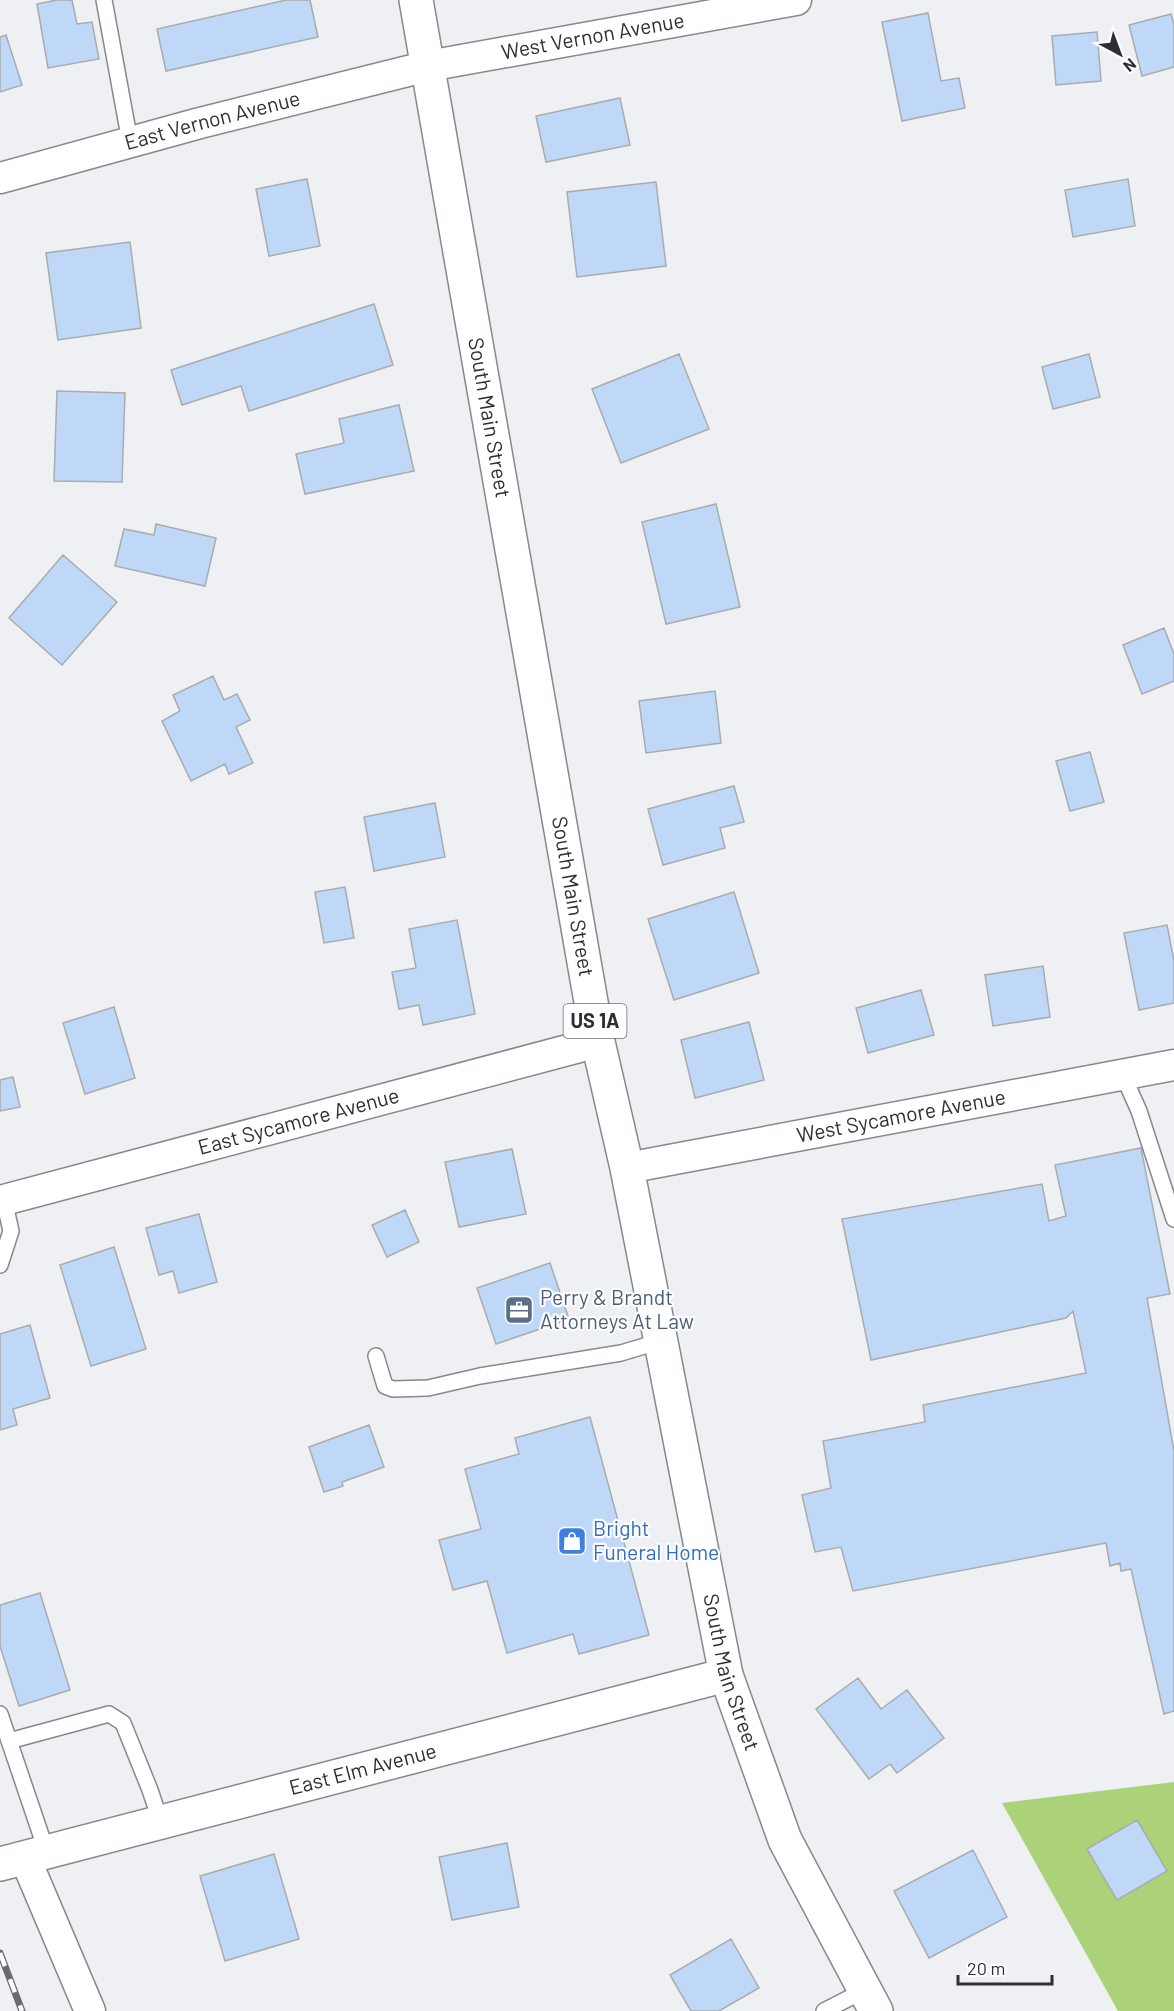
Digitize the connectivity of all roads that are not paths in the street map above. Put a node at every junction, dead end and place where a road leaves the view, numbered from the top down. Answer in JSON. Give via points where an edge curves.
{"nodes":[{"id":1,"x":104,"y":0,"type":"edge"},
{"id":2,"x":416,"y":0,"type":"edge"},
{"id":3,"x":796,"y":0,"type":"edge"},
{"id":4,"x":428,"y":66,"type":"junction"},
{"id":5,"x":130,"y":142,"type":"junction"},
{"id":6,"x":0,"y":178,"type":"edge"},
{"id":7,"x":598,"y":1042,"type":"junction"},
{"id":8,"x":1174,"y":1065,"type":"edge"},
{"id":9,"x":1123,"y":1075,"type":"junction"},
{"id":10,"x":627,"y":1168,"type":"junction"},
{"id":11,"x":2,"y":1200,"type":"edge"},
{"id":12,"x":1174,"y":1220,"type":"edge"},
{"id":13,"x":0,"y":1265,"type":"edge"},
{"id":14,"x":661,"y":1341,"type":"junction"},
{"id":15,"x":376,"y":1356,"type":"dead end"},
{"id":16,"x":726,"y":1675,"type":"junction"},
{"id":17,"x":0,"y":1714,"type":"edge"},
{"id":18,"x":9,"y":1741,"type":"junction"},
{"id":19,"x":161,"y":1823,"type":"junction"},
{"id":20,"x":24,"y":1858,"type":"edge"},
{"id":21,"x":870,"y":2001,"type":"edge"},
{"id":22,"x":90,"y":2011,"type":"edge"},
{"id":23,"x":824,"y":2011,"type":"edge"}],
"edges":[{"from":1,"to":5,"type":"lane"},
{"from":2,"to":4,"type":"main road","name":"South Main Street","number":"US 1A"},
{"from":3,"to":4,"type":"street","name":"West Vernon Avenue"},
{"from":4,"to":5,"type":"street","name":"East Vernon Avenue"},
{"from":4,"to":7,"type":"main road","name":"South Main Street","number":"US 1A"},
{"from":5,"to":6,"type":"street","name":"East Vernon Avenue"},
{"from":7,"to":10,"type":"main road","name":"South Main Street","number":"US 1A"},
{"from":7,"to":11,"type":"street","name":"East Sycamore Avenue"},
{"from":8,"to":9,"type":"street","name":"West Sycamore Avenue"},
{"from":9,"to":10,"type":"street","name":"West Sycamore Avenue"},
{"from":9,"to":12,"type":"lane","via":[[1139,1111]]},
{"from":10,"to":14,"type":"main road","name":"South Main Street","number":"US 1A"},
{"from":11,"to":13,"type":"lane","via":[[11,1231]]},
{"from":14,"to":15,"type":"lane","via":[[621,1353],[428,1388],[385,1386]]},
{"from":14,"to":16,"type":"main road","name":"South Main Street","number":"US 1A"},
{"from":16,"to":19,"type":"main road","name":"East Elm Avenue"},
{"from":16,"to":21,"type":"main road","name":"South Main Street","number":"US 1A","via":[[785,1840]]},
{"from":17,"to":18,"type":"lane"},
{"from":18,"to":19,"type":"lane","via":[[110,1714],[123,1723]]},
{"from":18,"to":20,"type":"lane"},
{"from":19,"to":20,"type":"main road","name":"East Elm Avenue"},
{"from":20,"to":22,"type":"street"},
{"from":21,"to":23,"type":"lane"}]}
